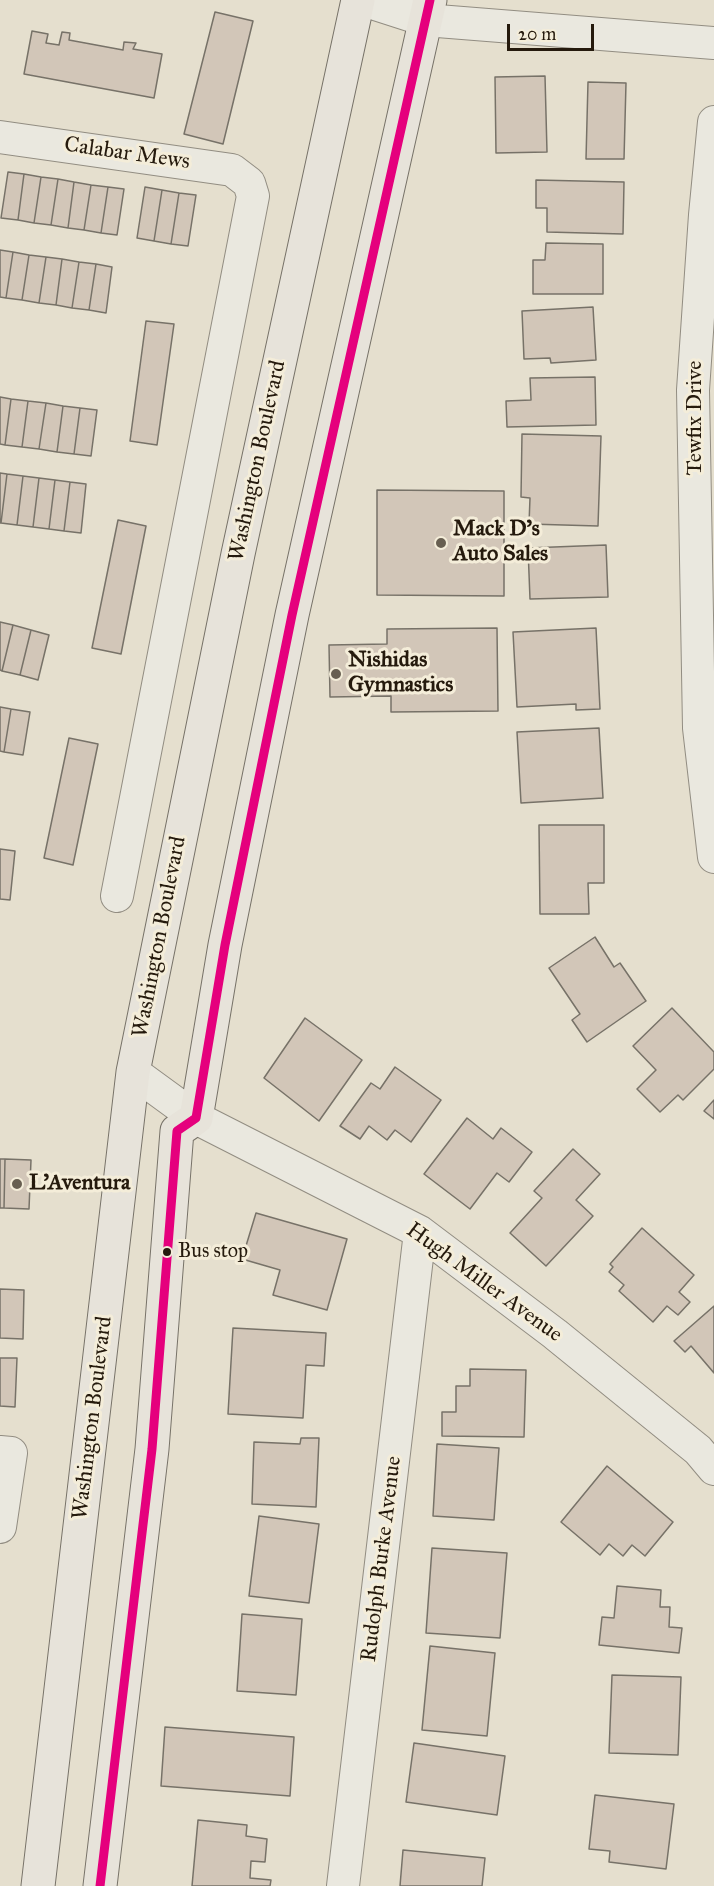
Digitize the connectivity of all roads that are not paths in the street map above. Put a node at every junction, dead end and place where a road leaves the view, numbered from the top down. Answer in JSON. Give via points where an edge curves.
{"nodes":[{"id":1,"x":358,"y":0,"type":"edge"},
{"id":2,"x":363,"y":0,"type":"edge"},
{"id":3,"x":428,"y":10,"type":"edge"},
{"id":4,"x":714,"y":43,"type":"edge"},
{"id":5,"x":714,"y":122,"type":"edge"},
{"id":6,"x":0,"y":137,"type":"edge"},
{"id":7,"x":714,"y":857,"type":"edge"},
{"id":8,"x":117,"y":896,"type":"dead end"},
{"id":9,"x":133,"y":1072,"type":"junction"},
{"id":10,"x":196,"y":1118,"type":"junction"},
{"id":11,"x":420,"y":1232,"type":"junction"},
{"id":12,"x":0,"y":1452,"type":"edge"},
{"id":13,"x":714,"y":1469,"type":"edge"},
{"id":14,"x":0,"y":1527,"type":"edge"},
{"id":15,"x":38,"y":1886,"type":"edge"},
{"id":16,"x":100,"y":1886,"type":"edge"},
{"id":17,"x":343,"y":1886,"type":"edge"}],
"edges":[{"from":1,"to":9,"type":"highway","name":"Washington Boulevard","via":[[240,542]]},
{"from":2,"to":3,"type":"street"},
{"from":3,"to":4,"type":"street"},
{"from":3,"to":10,"type":"highway","via":[[292,615],[225,945]]},
{"from":5,"to":7,"type":"street","name":"Tewfix Drive","via":[[693,390],[699,728]]},
{"from":6,"to":8,"type":"street","name":"Calabar Mews","via":[[232,170],[249,183],[253,196]]},
{"from":9,"to":10,"type":"street","name":"Hugh Miller Avenue"},
{"from":9,"to":15,"type":"highway","name":"Washington Boulevard"},
{"from":10,"to":11,"type":"street","name":"Hugh Miller Avenue"},
{"from":10,"to":16,"type":"highway","via":[[177,1131],[152,1449]]},
{"from":11,"to":13,"type":"street","name":"Hugh Miller Avenue","via":[[555,1334],[698,1450]]},
{"from":11,"to":17,"type":"street","name":"Rudolph Burke Avenue"},
{"from":12,"to":14,"type":"street","via":[[10,1453]]}]}
